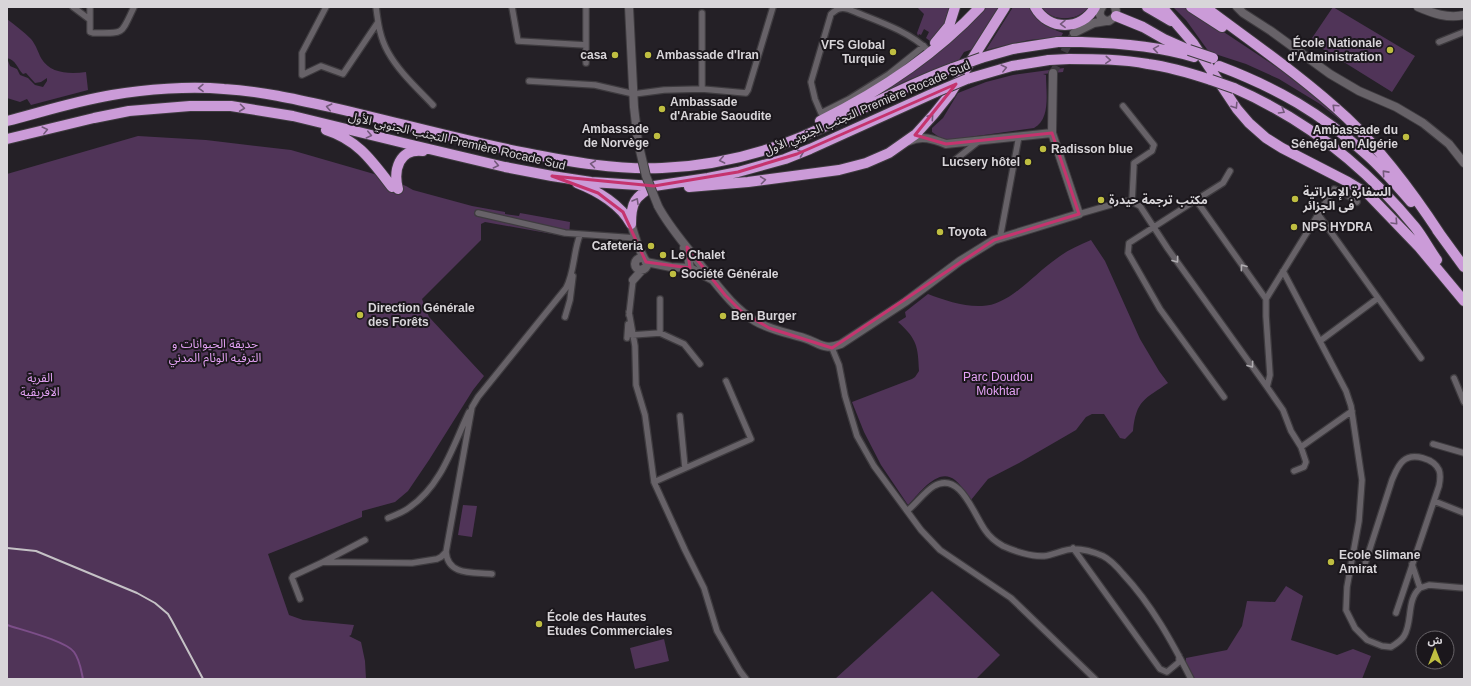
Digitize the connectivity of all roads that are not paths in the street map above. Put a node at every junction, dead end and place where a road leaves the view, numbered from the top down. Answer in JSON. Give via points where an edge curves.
{"nodes":[{"id":1,"x":73,"y":7,"type":"edge"},
{"id":2,"x":90,"y":7,"type":"edge"},
{"id":3,"x":134,"y":7,"type":"edge"},
{"id":4,"x":326,"y":7,"type":"edge"},
{"id":5,"x":376,"y":7,"type":"edge"},
{"id":6,"x":512,"y":7,"type":"edge"},
{"id":7,"x":586,"y":7,"type":"edge"},
{"id":8,"x":629,"y":7,"type":"edge"},
{"id":9,"x":772,"y":7,"type":"edge"},
{"id":10,"x":955,"y":7,"type":"edge"},
{"id":11,"x":980,"y":7,"type":"edge"},
{"id":12,"x":1005,"y":7,"type":"edge"},
{"id":13,"x":1035,"y":7,"type":"edge"},
{"id":14,"x":1147,"y":7,"type":"edge"},
{"id":15,"x":1162,"y":7,"type":"edge"},
{"id":16,"x":1192,"y":7,"type":"edge"},
{"id":17,"x":1205,"y":7,"type":"edge"},
{"id":18,"x":1237,"y":7,"type":"edge"},
{"id":19,"x":1418,"y":7,"type":"edge"},
{"id":20,"x":1098,"y":8,"type":"edge"},
{"id":21,"x":1115,"y":12,"type":"edge"},
{"id":22,"x":702,"y":13,"type":"dead end"},
{"id":23,"x":1464,"y":15,"type":"edge"},
{"id":24,"x":89,"y":19,"type":"junction"},
{"id":25,"x":1084,"y":21,"type":"junction"},
{"id":26,"x":1106,"y":21,"type":"junction"},
{"id":27,"x":378,"y":22,"type":"junction"},
{"id":28,"x":1464,"y":32,"type":"edge"},
{"id":29,"x":1187,"y":36,"type":"junction"},
{"id":30,"x":1439,"y":42,"type":"dead end"},
{"id":31,"x":586,"y":45,"type":"junction"},
{"id":32,"x":926,"y":48,"type":"junction"},
{"id":33,"x":1191,"y":53,"type":"junction"},
{"id":34,"x":586,"y":63,"type":"dead end"},
{"id":35,"x":1053,"y":73,"type":"tunnel mouth"},
{"id":36,"x":1294,"y":74,"type":"junction"},
{"id":37,"x":896,"y":78,"type":"junction"},
{"id":38,"x":529,"y":81,"type":"dead end"},
{"id":39,"x":702,"y":89,"type":"junction"},
{"id":40,"x":634,"y":94,"type":"junction"},
{"id":41,"x":433,"y":105,"type":"dead end"},
{"id":42,"x":1123,"y":106,"type":"dead end"},
{"id":43,"x":51,"y":109,"type":"junction"},
{"id":44,"x":270,"y":112,"type":"junction"},
{"id":45,"x":7,"y":117,"type":"edge"},
{"id":46,"x":7,"y":121,"type":"edge"},
{"id":47,"x":1052,"y":133,"type":"junction"},
{"id":48,"x":1019,"y":136,"type":"junction"},
{"id":49,"x":7,"y":139,"type":"edge"},
{"id":50,"x":979,"y":141,"type":"junction"},
{"id":51,"x":898,"y":147,"type":"junction"},
{"id":52,"x":447,"y":153,"type":"junction"},
{"id":53,"x":743,"y":155,"type":"junction"},
{"id":54,"x":955,"y":160,"type":"dead end"},
{"id":55,"x":1464,"y":163,"type":"edge"},
{"id":56,"x":1230,"y":171,"type":"dead end"},
{"id":57,"x":552,"y":176,"type":"junction"},
{"id":58,"x":654,"y":186,"type":"junction"},
{"id":59,"x":1196,"y":200,"type":"junction"},
{"id":60,"x":1132,"y":202,"type":"junction"},
{"id":61,"x":1357,"y":202,"type":"dead end"},
{"id":62,"x":478,"y":212,"type":"dead end"},
{"id":63,"x":1078,"y":214,"type":"junction"},
{"id":64,"x":1318,"y":214,"type":"junction"},
{"id":65,"x":631,"y":224,"type":"junction"},
{"id":66,"x":1154,"y":227,"type":"junction"},
{"id":67,"x":1440,"y":234,"type":"junction"},
{"id":68,"x":580,"y":235,"type":"junction"},
{"id":69,"x":679,"y":237,"type":"junction"},
{"id":70,"x":1000,"y":238,"type":"junction"},
{"id":71,"x":637,"y":242,"type":"junction"},
{"id":72,"x":642,"y":265,"type":"junction"},
{"id":73,"x":1464,"y":267,"type":"edge"},
{"id":74,"x":690,"y":268,"type":"junction"},
{"id":75,"x":573,"y":270,"type":"junction"},
{"id":76,"x":1283,"y":271,"type":"junction"},
{"id":77,"x":633,"y":280,"type":"joint"},
{"id":78,"x":714,"y":280,"type":"junction"},
{"id":79,"x":1378,"y":298,"type":"junction"},
{"id":80,"x":660,"y":299,"type":"dead end"},
{"id":81,"x":1266,"y":299,"type":"junction"},
{"id":82,"x":1464,"y":301,"type":"edge"},
{"id":83,"x":565,"y":317,"type":"dead end"},
{"id":84,"x":660,"y":334,"type":"junction"},
{"id":85,"x":629,"y":336,"type":"junction"},
{"id":86,"x":1320,"y":341,"type":"junction"},
{"id":87,"x":832,"y":348,"type":"junction"},
{"id":88,"x":1421,"y":358,"type":"dead end"},
{"id":89,"x":700,"y":364,"type":"dead end"},
{"id":90,"x":1454,"y":378,"type":"dead end"},
{"id":91,"x":726,"y":382,"type":"dead end"},
{"id":92,"x":1267,"y":387,"type":"junction"},
{"id":93,"x":1224,"y":397,"type":"dead end"},
{"id":94,"x":1464,"y":402,"type":"edge"},
{"id":95,"x":472,"y":406,"type":"junction"},
{"id":96,"x":1352,"y":411,"type":"junction"},
{"id":97,"x":680,"y":416,"type":"dead end"},
{"id":98,"x":1433,"y":444,"type":"dead end"},
{"id":99,"x":1301,"y":447,"type":"junction"},
{"id":100,"x":1464,"y":453,"type":"edge"},
{"id":101,"x":685,"y":468,"type":"junction"},
{"id":102,"x":1294,"y":471,"type":"dead end"},
{"id":103,"x":654,"y":482,"type":"junction"},
{"id":104,"x":1434,"y":501,"type":"junction"},
{"id":105,"x":908,"y":512,"type":"junction"},
{"id":106,"x":1464,"y":513,"type":"edge"},
{"id":107,"x":388,"y":518,"type":"dead end"},
{"id":108,"x":365,"y":540,"type":"dead end"},
{"id":109,"x":1073,"y":548,"type":"junction"},
{"id":110,"x":446,"y":552,"type":"junction"},
{"id":111,"x":323,"y":562,"type":"junction"},
{"id":112,"x":1412,"y":564,"type":"junction"},
{"id":113,"x":1363,"y":570,"type":"dead end"},
{"id":114,"x":492,"y":574,"type":"dead end"},
{"id":115,"x":1420,"y":588,"type":"junction"},
{"id":116,"x":1464,"y":588,"type":"edge"},
{"id":117,"x":300,"y":599,"type":"dead end"},
{"id":118,"x":1396,"y":612,"type":"dead end"},
{"id":119,"x":1179,"y":655,"type":"junction"},
{"id":120,"x":746,"y":679,"type":"edge"},
{"id":121,"x":1095,"y":679,"type":"edge"},
{"id":122,"x":1191,"y":679,"type":"edge"}],
"edges":[{"from":1,"to":24,"type":"street"},
{"from":2,"to":24,"type":"street"},
{"from":3,"to":24,"type":"street","via":[[124,30],[118,33],[91,32]]},
{"from":4,"to":27,"type":"street","via":[[302,53],[302,75],[321,66],[343,74]]},
{"from":5,"to":27,"type":"street"},
{"from":6,"to":31,"type":"street","via":[[518,41]]},
{"from":7,"to":31,"type":"street"},
{"from":8,"to":40,"type":"street"},
{"from":9,"to":39,"type":"street","via":[[746,93]]},
{"from":10,"to":32,"type":"highway","via":[[949,26]]},
{"from":11,"to":37,"type":"highway","via":[[938,48]]},
{"from":51,"to":12,"type":"highway","one_way":true,"via":[[916,134],[950,94]]},
{"from":25,"to":13,"type":"highway","one_way":true,"via":[[1056,25],[1041,16]]},
{"from":14,"to":29,"type":"highway","via":[[1168,18]]},
{"from":15,"to":29,"type":"highway"},
{"from":16,"to":36,"type":"highway"},
{"from":17,"to":36,"type":"highway"},
{"from":18,"to":55,"type":"street","via":[[1341,81],[1423,123],[1449,144]]},
{"from":19,"to":23,"type":"street","via":[[1448,16]]},
{"from":20,"to":25,"type":"highway"},
{"from":20,"to":26,"type":"street","via":[[1101,18]]},
{"from":21,"to":26,"type":"street","via":[[1112,20]]},
{"from":21,"to":33,"type":"highway"},
{"from":22,"to":39,"type":"street"},
{"from":25,"to":26,"type":"street","via":[[1074,32],[1094,23]]},
{"from":27,"to":41,"type":"street","via":[[388,52]]},
{"from":28,"to":30,"type":"street"},
{"from":29,"to":82,"type":"highway","one_way":true,"via":[[1249,123],[1282,148],[1368,194]]},
{"from":31,"to":34,"type":"street"},
{"from":32,"to":32,"type":"street","via":[[849,99],[821,113],[811,82],[831,14],[837,9],[848,9],[912,37]]},
{"from":32,"to":37,"type":"highway"},
{"from":33,"to":53,"type":"highway","name":"التجنب الجنوبي الأول Première Rocade Sud","one_way":true,"bridge":true,"via":[[1081,42],[1058,42],[1018,48],[953,68],[802,136]]},
{"from":67,"to":33,"type":"highway","name":"التجنب الجنوبي الأول Première Rocade Sud","one_way":true,"via":[[1368,155],[1308,108],[1269,86]]},
{"from":35,"to":47,"type":"street"},
{"from":67,"to":36,"type":"highway","one_way":true,"via":[[1393,168],[1369,141],[1328,101]]},
{"from":37,"to":53,"type":"highway","via":[[831,115]]},
{"from":38,"to":40,"type":"street","via":[[595,85]]},
{"from":39,"to":40,"type":"street"},
{"from":40,"to":69,"type":"street","bridge":true,"via":[[638,142],[648,180],[658,206]]},
{"from":42,"to":60,"type":"street","via":[[1154,145],[1152,151],[1134,163]]},
{"from":43,"to":45,"type":"highway"},
{"from":43,"to":46,"type":"highway","name":"التجنب الجنوبي الأول Première Rocade Sud"},
{"from":53,"to":43,"type":"highway","name":"التجنب الجنوبي الأول Première Rocade Sud","one_way":true,"via":[[702,164],[665,168],[602,166],[503,149],[289,98],[220,88],[122,93]]},
{"from":49,"to":44,"type":"highway","name":"التجنب الجنوبي الأول Première Rocade Sud","one_way":true,"via":[[138,110],[217,106]]},
{"from":44,"to":52,"type":"highway","name":"التجنب الجنوبي الأول Première Rocade Sud","one_way":true},
{"from":44,"to":52,"type":"highway","via":[[330,131],[354,143],[395,188],[395,174],[400,160],[405,155],[419,150]]},
{"from":47,"to":48,"type":"street"},
{"from":47,"to":63,"type":"street"},
{"from":48,"to":50,"type":"street"},
{"from":48,"to":70,"type":"street"},
{"from":50,"to":51,"type":"street","via":[[946,144],[936,140],[915,138]]},
{"from":50,"to":54,"type":"street"},
{"from":58,"to":51,"type":"highway","one_way":true,"via":[[703,186],[823,173],[866,163]]},
{"from":52,"to":57,"type":"highway","name":"التجنب الجنوبي الأول Première Rocade Sud","one_way":true},
{"from":56,"to":59,"type":"street","via":[[1224,183]]},
{"from":57,"to":58,"type":"highway","name":"التجنب الجنوبي الأول Première Rocade Sud","via":[[591,182]]},
{"from":57,"to":65,"type":"highway","via":[[598,193],[623,212]]},
{"from":65,"to":58,"type":"highway","one_way":true,"via":[[633,203],[641,193]]},
{"from":58,"to":82,"type":"highway","name":"التجنب الجنوبي الأول Première Rocade Sud","one_way":true,"bridge":true,"via":[[738,172],[785,159],[967,79],[1012,66],[1069,59],[1147,63],[1234,88],[1274,106],[1321,137],[1367,174],[1416,228]]},
{"from":59,"to":66,"type":"street"},
{"from":81,"to":59,"type":"street","one_way":true},
{"from":60,"to":63,"type":"street","via":[[1124,201]]},
{"from":60,"to":66,"type":"street","via":[[1140,206]]},
{"from":61,"to":64,"type":"street","via":[[1334,189]]},
{"from":62,"to":68,"type":"street"},
{"from":63,"to":70,"type":"street"},
{"from":64,"to":76,"type":"street"},
{"from":64,"to":79,"type":"street"},
{"from":65,"to":71,"type":"street"},
{"from":66,"to":92,"type":"street","one_way":true},
{"from":66,"to":93,"type":"street","via":[[1129,243],[1128,253],[1160,309]]},
{"from":67,"to":73,"type":"highway","name":"التجنب الجنوبي الأول Première Rocade Sud"},
{"from":68,"to":71,"type":"street"},
{"from":68,"to":75,"type":"street"},
{"from":69,"to":74,"type":"street"},
{"from":69,"to":78,"type":"street"},
{"from":70,"to":87,"type":"street","via":[[960,261],[886,315]]},
{"from":71,"to":72,"type":"street"},
{"from":72,"to":74,"type":"street"},
{"from":72,"to":77,"type":"street"},
{"from":74,"to":78,"type":"street"},
{"from":75,"to":83,"type":"street","via":[[573,283]]},
{"from":75,"to":95,"type":"street","via":[[566,288]]},
{"from":76,"to":81,"type":"street"},
{"from":76,"to":86,"type":"street"},
{"from":77,"to":85,"type":"street"},
{"from":78,"to":87,"type":"street","via":[[724,295],[742,312],[763,325]]},
{"from":79,"to":86,"type":"street"},
{"from":79,"to":88,"type":"street"},
{"from":80,"to":84,"type":"street"},
{"from":81,"to":92,"type":"street","via":[[1270,375]]},
{"from":84,"to":85,"type":"street"},
{"from":84,"to":89,"type":"street","via":[[684,344]]},
{"from":85,"to":103,"type":"street","via":[[635,346],[636,386],[645,415]]},
{"from":86,"to":96,"type":"street","via":[[1350,398]]},
{"from":87,"to":105,"type":"street","via":[[840,365],[845,396],[857,436],[874,466]]},
{"from":90,"to":94,"type":"street"},
{"from":91,"to":101,"type":"street","via":[[751,439]]},
{"from":92,"to":99,"type":"street","via":[[1283,410]]},
{"from":95,"to":107,"type":"street","via":[[445,466],[429,489],[410,507]]},
{"from":95,"to":110,"type":"street"},
{"from":96,"to":99,"type":"street"},
{"from":96,"to":115,"type":"street","via":[[1362,480],[1359,521],[1346,587],[1346,610],[1355,628],[1367,640],[1392,647],[1404,636],[1409,624],[1413,596]]},
{"from":97,"to":101,"type":"street"},
{"from":98,"to":100,"type":"street"},
{"from":99,"to":102,"type":"street","via":[[1306,464]]},
{"from":101,"to":103,"type":"street"},
{"from":103,"to":120,"type":"street","via":[[704,588],[717,632]]},
{"from":104,"to":106,"type":"street"},
{"from":104,"to":112,"type":"street"},
{"from":104,"to":113,"type":"street","via":[[1440,477],[1437,467],[1424,458],[1413,457],[1403,460],[1392,480]]},
{"from":105,"to":109,"type":"street","via":[[932,487],[942,482],[953,484],[964,494],[986,531],[998,543],[1027,554],[1043,556]]},
{"from":105,"to":121,"type":"street","via":[[940,550],[1011,598]]},
{"from":108,"to":111,"type":"street"},
{"from":109,"to":119,"type":"street","via":[[1104,557],[1116,567],[1146,603]]},
{"from":109,"to":119,"type":"street","via":[[1160,669],[1167,672],[1179,662]]},
{"from":110,"to":111,"type":"street","via":[[436,559],[412,563]]},
{"from":110,"to":114,"type":"street","via":[[448,563],[456,569]]},
{"from":111,"to":117,"type":"street","via":[[293,576]]},
{"from":112,"to":115,"type":"street"},
{"from":112,"to":118,"type":"street"},
{"from":115,"to":116,"type":"street","via":[[1429,585]]},
{"from":119,"to":122,"type":"street"}]}
